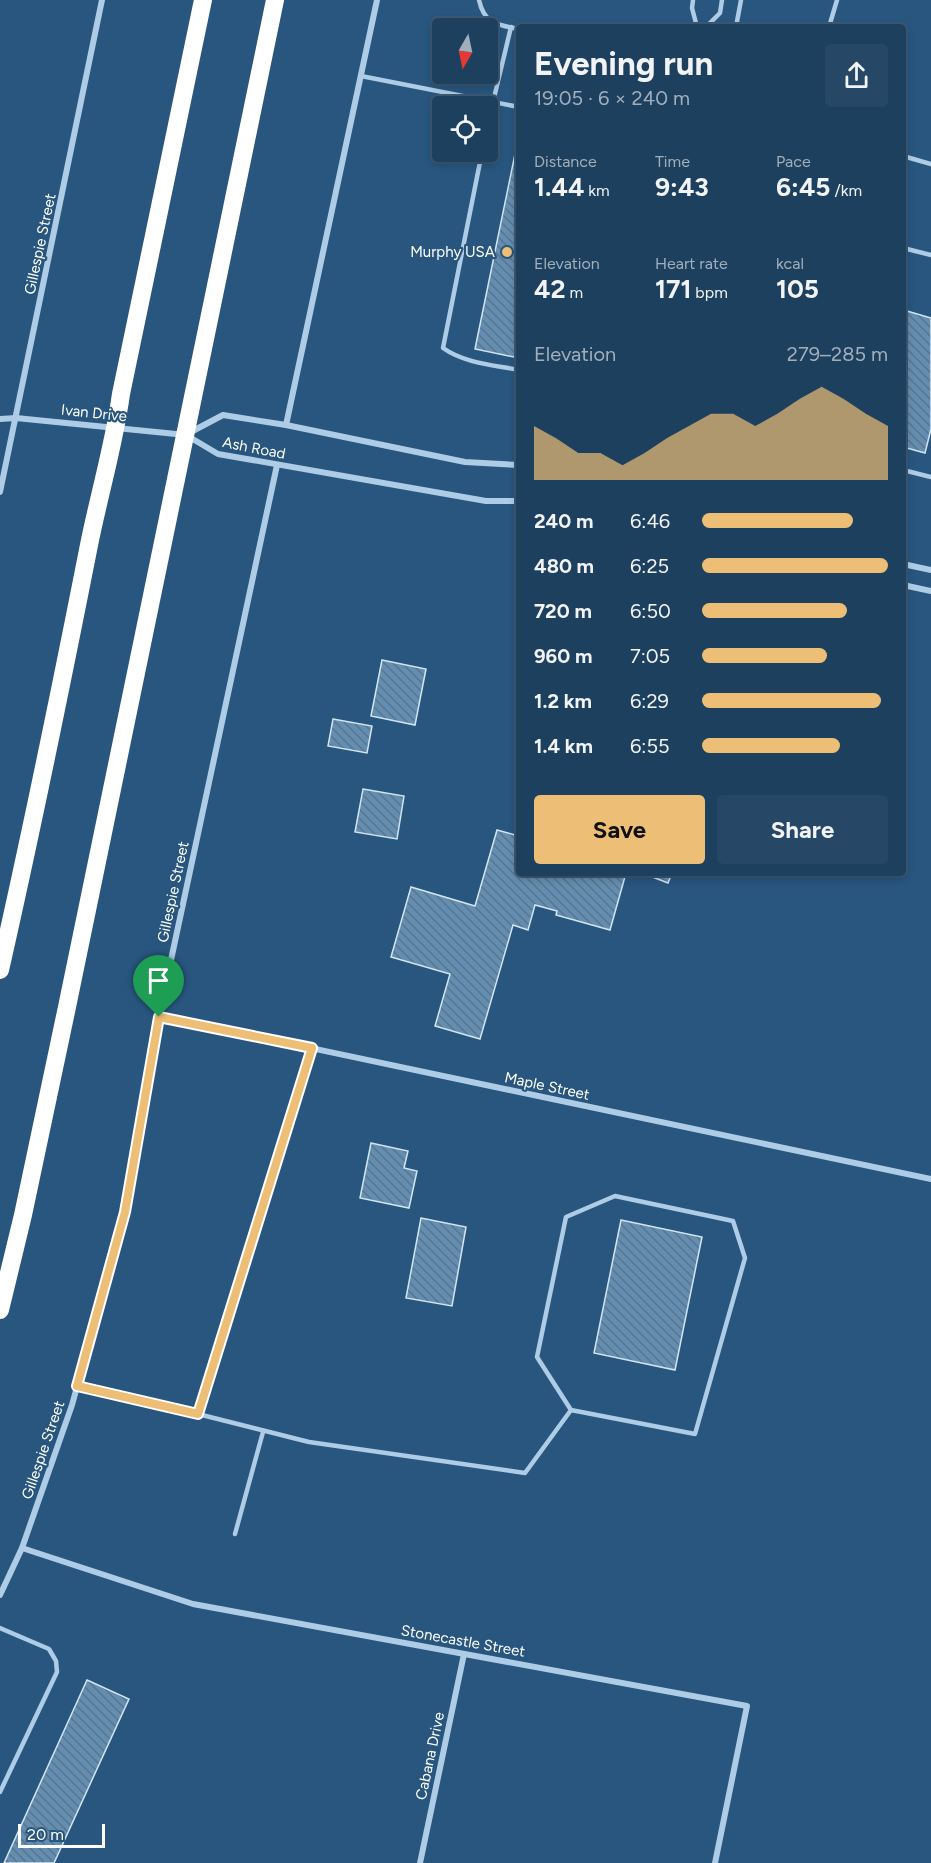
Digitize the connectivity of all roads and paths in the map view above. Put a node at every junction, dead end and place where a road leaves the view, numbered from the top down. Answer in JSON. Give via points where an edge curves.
{"nodes":[{"id":1,"x":102,"y":0,"type":"edge"},
{"id":2,"x":204,"y":0,"type":"edge"},
{"id":3,"x":275,"y":0,"type":"edge"},
{"id":4,"x":377,"y":0,"type":"edge"},
{"id":5,"x":479,"y":0,"type":"edge"},
{"id":6,"x":693,"y":0,"type":"edge"},
{"id":7,"x":722,"y":0,"type":"edge"},
{"id":8,"x":741,"y":0,"type":"edge"},
{"id":9,"x":837,"y":0,"type":"edge"},
{"id":10,"x":696,"y":24,"type":"edge"},
{"id":11,"x":709,"y":24,"type":"edge"},
{"id":12,"x":736,"y":24,"type":"edge"},
{"id":13,"x":831,"y":24,"type":"edge"},
{"id":14,"x":510,"y":27,"type":"junction"},
{"id":15,"x":516,"y":28,"type":"edge"},
{"id":16,"x":361,"y":76,"type":"junction"},
{"id":17,"x":462,"y":96,"type":"edge"},
{"id":18,"x":493,"y":96,"type":"edge"},
{"id":19,"x":498,"y":103,"type":"edge"},
{"id":20,"x":516,"y":106,"type":"edge"},
{"id":21,"x":906,"y":157,"type":"edge"},
{"id":22,"x":480,"y":162,"type":"edge"},
{"id":23,"x":931,"y":164,"type":"edge"},
{"id":24,"x":906,"y":249,"type":"edge"},
{"id":25,"x":931,"y":255,"type":"edge"},
{"id":26,"x":516,"y":369,"type":"edge"},
{"id":27,"x":16,"y":418,"type":"junction"},
{"id":28,"x":0,"y":419,"type":"edge"},
{"id":29,"x":286,"y":424,"type":"junction"},
{"id":30,"x":116,"y":428,"type":"junction"},
{"id":31,"x":186,"y":435,"type":"junction"},
{"id":32,"x":278,"y":465,"type":"junction"},
{"id":33,"x":516,"y":465,"type":"edge"},
{"id":34,"x":906,"y":471,"type":"edge"},
{"id":35,"x":931,"y":477,"type":"edge"},
{"id":36,"x":0,"y":492,"type":"edge"},
{"id":37,"x":516,"y":501,"type":"edge"},
{"id":38,"x":906,"y":565,"type":"edge"},
{"id":39,"x":931,"y":570,"type":"edge"},
{"id":40,"x":906,"y":586,"type":"edge"},
{"id":41,"x":931,"y":591,"type":"edge"},
{"id":42,"x":0,"y":970,"type":"edge"},
{"id":43,"x":159,"y":1017,"type":"junction"},
{"id":44,"x":312,"y":1048,"type":"junction"},
{"id":45,"x":931,"y":1179,"type":"edge"},
{"id":46,"x":0,"y":1311,"type":"edge"},
{"id":47,"x":77,"y":1386,"type":"junction"},
{"id":48,"x":571,"y":1410,"type":"junction"},
{"id":49,"x":198,"y":1414,"type":"junction"},
{"id":50,"x":263,"y":1432,"type":"junction"},
{"id":51,"x":235,"y":1534,"type":"dead end"},
{"id":52,"x":22,"y":1548,"type":"junction"},
{"id":53,"x":0,"y":1595,"type":"edge"},
{"id":54,"x":0,"y":1628,"type":"edge"},
{"id":55,"x":464,"y":1654,"type":"junction"},
{"id":56,"x":0,"y":1792,"type":"edge"},
{"id":57,"x":420,"y":1863,"type":"edge"},
{"id":58,"x":715,"y":1863,"type":"edge"}],
"edges":[{"from":1,"to":27,"type":"street","name":"Gillespie Street"},
{"from":2,"to":30,"type":"highway"},
{"from":3,"to":31,"type":"highway"},
{"from":4,"to":16,"type":"street"},
{"from":5,"to":14,"type":"lane","via":[[481,10],[494,24]]},
{"from":6,"to":10,"type":"lane"},
{"from":7,"to":11,"type":"lane","via":[[720,13]]},
{"from":8,"to":12,"type":"lane"},
{"from":9,"to":13,"type":"lane"},
{"from":14,"to":15,"type":"lane"},
{"from":14,"to":18,"type":"lane"},
{"from":16,"to":17,"type":"lane"},
{"from":16,"to":29,"type":"street"},
{"from":19,"to":20,"type":"lane"},
{"from":21,"to":23,"type":"lane"},
{"from":22,"to":26,"type":"lane","via":[[443,348],[465,359]]},
{"from":24,"to":25,"type":"lane"},
{"from":27,"to":28,"type":"street","name":"Ivan Drive"},
{"from":27,"to":30,"type":"street","name":"Ivan Drive"},
{"from":27,"to":36,"type":"street","name":"Gillespie Street"},
{"from":29,"to":31,"type":"street","name":"Ash Road","via":[[223,415]]},
{"from":29,"to":33,"type":"street","name":"Ash Road","via":[[465,462]]},
{"from":30,"to":31,"type":"street","name":"Ivan Drive"},
{"from":30,"to":42,"type":"highway"},
{"from":31,"to":32,"type":"street","name":"Ash Road","via":[[218,454]]},
{"from":31,"to":46,"type":"highway","via":[[24,1215]]},
{"from":32,"to":37,"type":"street","name":"Ash Road","via":[[486,501]]},
{"from":32,"to":43,"type":"street","name":"Gillespie Street"},
{"from":34,"to":35,"type":"lane"},
{"from":38,"to":39,"type":"street"},
{"from":40,"to":41,"type":"street"},
{"from":43,"to":44,"type":"street","name":"Maple Street"},
{"from":43,"to":47,"type":"street","name":"Gillespie Street","via":[[125,1212]]},
{"from":44,"to":45,"type":"street","name":"Maple Street"},
{"from":44,"to":49,"type":"lane"},
{"from":47,"to":49,"type":"lane"},
{"from":47,"to":52,"type":"street","name":"Gillespie Street"},
{"from":48,"to":48,"type":"lane","via":[[695,1434],[744,1258],[733,1221],[615,1196],[566,1216],[537,1357]]},
{"from":48,"to":50,"type":"lane","via":[[525,1473]]},
{"from":49,"to":50,"type":"lane"},
{"from":50,"to":51,"type":"lane"},
{"from":52,"to":53,"type":"street","name":"Gillespie Street"},
{"from":52,"to":55,"type":"street","name":"Stonecastle Street","via":[[192,1604]]},
{"from":54,"to":56,"type":"lane","via":[[49,1649],[57,1672]]},
{"from":55,"to":57,"type":"street","name":"Cabana Drive"},
{"from":55,"to":58,"type":"street","name":"Stonecastle Street","via":[[747,1706]]}]}
